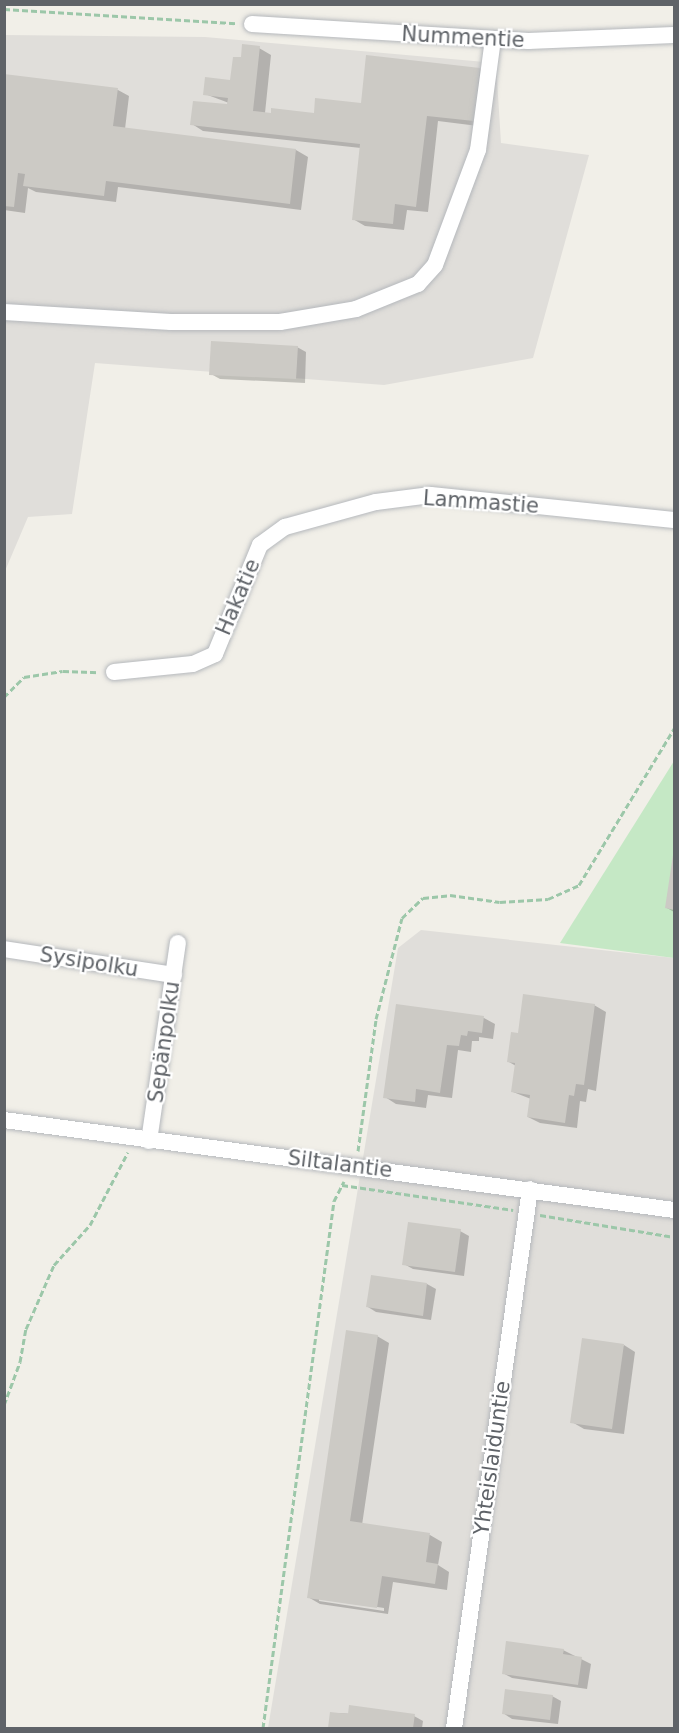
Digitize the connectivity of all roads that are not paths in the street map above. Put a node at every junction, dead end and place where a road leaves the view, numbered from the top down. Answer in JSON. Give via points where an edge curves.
{"nodes":[{"id":1,"x":252,"y":24,"type":"road end"},
{"id":2,"x":675,"y":35,"type":"edge"},
{"id":3,"x":493,"y":39,"type":"junction"},
{"id":4,"x":4,"y":312,"type":"edge"},
{"id":5,"x":675,"y":520,"type":"edge"},
{"id":6,"x":260,"y":545,"type":"joint"},
{"id":7,"x":114,"y":672,"type":"road end"},
{"id":8,"x":178,"y":943,"type":"dead end"},
{"id":9,"x":4,"y":949,"type":"edge"},
{"id":10,"x":174,"y":975,"type":"junction"},
{"id":11,"x":4,"y":1120,"type":"edge"},
{"id":12,"x":149,"y":1141,"type":"junction"},
{"id":13,"x":530,"y":1188,"type":"junction"},
{"id":14,"x":675,"y":1210,"type":"edge"},
{"id":15,"x":454,"y":1728,"type":"edge"}],
"edges":[{"from":1,"to":3,"type":"street","name":"Nummentie"},
{"from":2,"to":3,"type":"street","name":"Nummentie","via":[[609,40]]},
{"from":3,"to":4,"type":"street","via":[[478,150],[435,265],[418,284],[356,309],[280,321],[171,322]]},
{"from":5,"to":6,"type":"street","name":"Lammastie","via":[[431,495],[376,502],[285,527]]},
{"from":6,"to":7,"type":"street","name":"Hakatie","via":[[215,654],[193,664]]},
{"from":8,"to":10,"type":"street","name":"Sepänpolku"},
{"from":9,"to":10,"type":"street","name":"Sysipolku"},
{"from":10,"to":12,"type":"street","name":"Sepänpolku"},
{"from":11,"to":12,"type":"street","name":"Siltalantie"},
{"from":12,"to":13,"type":"street","name":"Siltalantie"},
{"from":13,"to":14,"type":"street","name":"Siltalantie"},
{"from":13,"to":15,"type":"street","name":"Yhteislaiduntie"}]}
